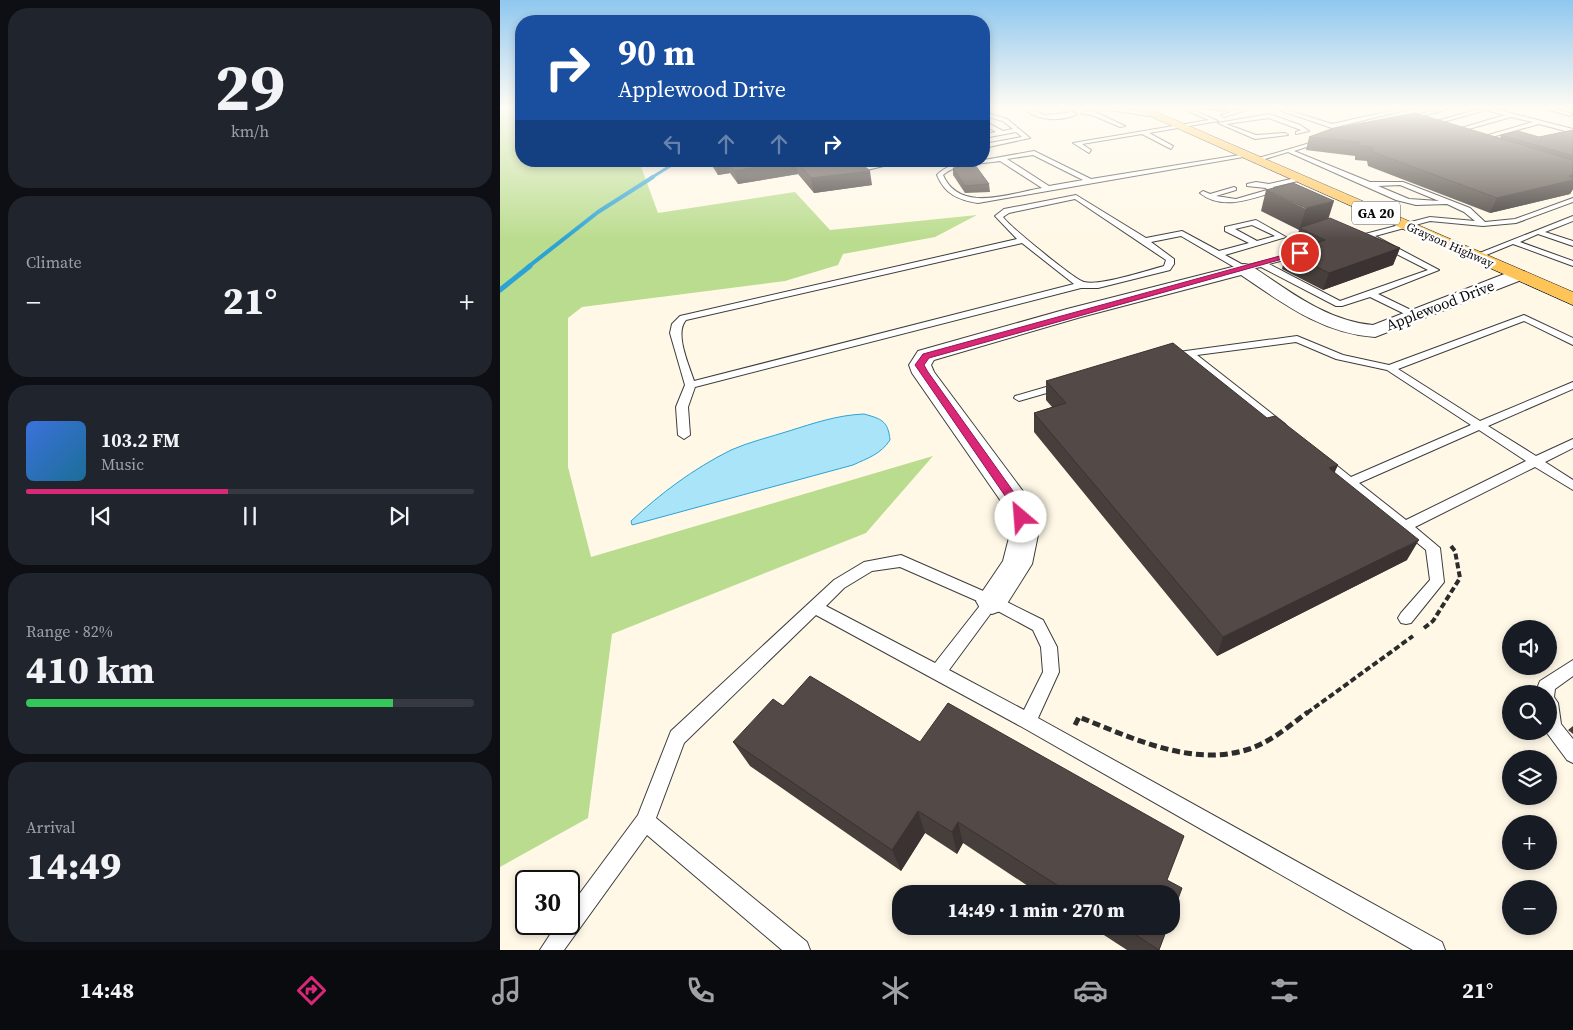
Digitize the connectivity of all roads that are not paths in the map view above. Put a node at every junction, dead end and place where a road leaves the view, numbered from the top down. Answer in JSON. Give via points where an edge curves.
{"nodes":[{"id":1,"x":1235,"y":151,"type":"edge"},
{"id":2,"x":1288,"y":151,"type":"edge"},
{"id":3,"x":1290,"y":151,"type":"edge"},
{"id":4,"x":1250,"y":158,"type":"junction"},
{"id":5,"x":1002,"y":159,"type":"junction"},
{"id":6,"x":990,"y":161,"type":"edge"},
{"id":7,"x":954,"y":167,"type":"edge"},
{"id":8,"x":1300,"y":179,"type":"junction"},
{"id":9,"x":1090,"y":181,"type":"junction"},
{"id":10,"x":1369,"y":184,"type":"junction"},
{"id":11,"x":1249,"y":186,"type":"dead end"},
{"id":12,"x":1269,"y":186,"type":"junction"},
{"id":13,"x":1049,"y":189,"type":"junction"},
{"id":14,"x":1234,"y":189,"type":"dead end"},
{"id":15,"x":1573,"y":200,"type":"edge"},
{"id":16,"x":1449,"y":202,"type":"junction"},
{"id":17,"x":1573,"y":218,"type":"edge"},
{"id":18,"x":1483,"y":224,"type":"junction"},
{"id":19,"x":1404,"y":225,"type":"junction"},
{"id":20,"x":1538,"y":232,"type":"junction"},
{"id":21,"x":1024,"y":240,"type":"junction"},
{"id":22,"x":1145,"y":241,"type":"junction"},
{"id":23,"x":1514,"y":242,"type":"junction"},
{"id":24,"x":1256,"y":244,"type":"junction"},
{"id":25,"x":1573,"y":244,"type":"edge"},
{"id":26,"x":1300,"y":253,"type":"edge"},
{"id":27,"x":1219,"y":254,"type":"junction"},
{"id":28,"x":1476,"y":256,"type":"junction"},
{"id":29,"x":1573,"y":264,"type":"edge"},
{"id":30,"x":1253,"y":267,"type":"junction"},
{"id":31,"x":1518,"y":275,"type":"junction"},
{"id":32,"x":1080,"y":285,"type":"junction"},
{"id":33,"x":1371,"y":294,"type":"junction"},
{"id":34,"x":1573,"y":299,"type":"edge"},
{"id":35,"x":1414,"y":315,"type":"junction"},
{"id":36,"x":1573,"y":342,"type":"edge"},
{"id":37,"x":1189,"y":354,"type":"junction"},
{"id":38,"x":1164,"y":357,"type":"edge"},
{"id":39,"x":1390,"y":368,"type":"junction"},
{"id":40,"x":1074,"y":382,"type":"edge"},
{"id":41,"x":690,"y":385,"type":"junction"},
{"id":42,"x":1573,"y":385,"type":"edge"},
{"id":43,"x":1019,"y":398,"type":"dead end"},
{"id":44,"x":1478,"y":425,"type":"junction"},
{"id":45,"x":1290,"y":434,"type":"edge"},
{"id":46,"x":684,"y":435,"type":"dead end"},
{"id":47,"x":1573,"y":443,"type":"edge"},
{"id":48,"x":1312,"y":452,"type":"edge"},
{"id":49,"x":1536,"y":461,"type":"junction"},
{"id":50,"x":1350,"y":482,"type":"junction"},
{"id":51,"x":1573,"y":486,"type":"edge"},
{"id":52,"x":1404,"y":526,"type":"junction"},
{"id":53,"x":992,"y":601,"type":"junction"},
{"id":54,"x":814,"y":607,"type":"junction"},
{"id":55,"x":1406,"y":618,"type":"dead end"},
{"id":56,"x":1573,"y":667,"type":"edge"},
{"id":57,"x":937,"y":673,"type":"junction"},
{"id":58,"x":1547,"y":685,"type":"edge"},
{"id":59,"x":1028,"y":720,"type":"junction"},
{"id":60,"x":1557,"y":731,"type":"edge"},
{"id":61,"x":1573,"y":754,"type":"edge"},
{"id":62,"x":645,"y":822,"type":"junction"},
{"id":63,"x":551,"y":950,"type":"edge"},
{"id":64,"x":799,"y":950,"type":"edge"},
{"id":65,"x":1434,"y":950,"type":"edge"}],
"edges":[{"from":1,"to":4,"type":"main road","name":"Grayson Highway","number":"GA 20"},
{"from":2,"to":4,"type":"lane"},
{"from":3,"to":10,"type":"lane"},
{"from":4,"to":8,"type":"main road","name":"Grayson Highway","number":"GA 20"},
{"from":4,"to":9,"type":"lane"},
{"from":5,"to":6,"type":"lane"},
{"from":5,"to":9,"type":"lane","via":[[1034,153]]},
{"from":5,"to":13,"type":"lane"},
{"from":7,"to":13,"type":"lane","via":[[940,175],[952,195],[964,200],[995,200]]},
{"from":8,"to":12,"type":"lane"},
{"from":8,"to":19,"type":"main road","name":"Grayson Highway","number":"GA 20"},
{"from":9,"to":13,"type":"lane"},
{"from":10,"to":16,"type":"lane","via":[[1401,183]]},
{"from":10,"to":16,"type":"lane","via":[[1411,204]]},
{"from":11,"to":12,"type":"lane"},
{"from":12,"to":14,"type":"lane","via":[[1269,192],[1231,202],[1222,202],[1206,194]]},
{"from":15,"to":18,"type":"lane","via":[[1516,222]]},
{"from":16,"to":18,"type":"lane","via":[[1467,210]]},
{"from":17,"to":20,"type":"lane"},
{"from":18,"to":19,"type":"lane","via":[[1439,218]]},
{"from":19,"to":28,"type":"main road","name":"Grayson Highway","number":"GA 20"},
{"from":19,"to":33,"type":"lane","via":[[1368,236],[1435,270]]},
{"from":20,"to":23,"type":"lane"},
{"from":20,"to":25,"type":"lane"},
{"from":21,"to":22,"type":"lane","via":[[1000,222],[999,216],[1007,211],[1076,197]]},
{"from":21,"to":32,"type":"lane"},
{"from":21,"to":41,"type":"lane","via":[[683,318],[675,333]]},
{"from":22,"to":27,"type":"lane","via":[[1182,233]]},
{"from":22,"to":32,"type":"lane","via":[[1170,259],[1167,268],[1098,285]]},
{"from":23,"to":28,"type":"lane"},
{"from":23,"to":29,"type":"lane"},
{"from":24,"to":24,"type":"lane","via":[[1282,237],[1253,222],[1228,229]]},
{"from":24,"to":27,"type":"lane"},
{"from":26,"to":30,"type":"lane"},
{"from":27,"to":30,"type":"lane"},
{"from":28,"to":31,"type":"main road","name":"Grayson Highway","number":"GA 20"},
{"from":30,"to":33,"type":"lane","via":[[1340,304]]},
{"from":30,"to":35,"type":"street","name":"Applewood Drive","via":[[1327,320],[1341,326],[1375,330]]},
{"from":30,"to":53,"type":"street","via":[[926,356],[920,365],[923,372],[1018,505],[1025,530],[1017,564]]},
{"from":31,"to":34,"type":"main road","name":"Grayson Highway","number":"GA 20"},
{"from":31,"to":35,"type":"street","name":"Applewood Drive"},
{"from":32,"to":41,"type":"lane"},
{"from":33,"to":35,"type":"lane"},
{"from":36,"to":39,"type":"lane","via":[[1524,318]]},
{"from":37,"to":38,"type":"lane"},
{"from":37,"to":39,"type":"lane","via":[[1297,339],[1340,357]]},
{"from":37,"to":45,"type":"lane"},
{"from":39,"to":44,"type":"lane"},
{"from":40,"to":43,"type":"lane"},
{"from":41,"to":46,"type":"lane","via":[[682,407]]},
{"from":42,"to":44,"type":"lane"},
{"from":44,"to":49,"type":"lane"},
{"from":44,"to":50,"type":"lane"},
{"from":47,"to":49,"type":"lane"},
{"from":48,"to":50,"type":"lane"},
{"from":49,"to":51,"type":"lane"},
{"from":49,"to":52,"type":"lane"},
{"from":50,"to":52,"type":"lane"},
{"from":52,"to":55,"type":"lane","via":[[1432,548],[1437,582]]},
{"from":53,"to":54,"type":"lane","via":[[901,561],[869,566],[839,584]]},
{"from":53,"to":57,"type":"lane"},
{"from":53,"to":59,"type":"lane","via":[[1038,625],[1050,647],[1051,672]]},
{"from":54,"to":57,"type":"lane"},
{"from":54,"to":62,"type":"lane","via":[[677,737]]},
{"from":56,"to":58,"type":"lane"},
{"from":57,"to":59,"type":"lane"},
{"from":59,"to":65,"type":"lane"},
{"from":60,"to":61,"type":"lane"},
{"from":62,"to":63,"type":"lane"},
{"from":62,"to":64,"type":"lane"}]}
